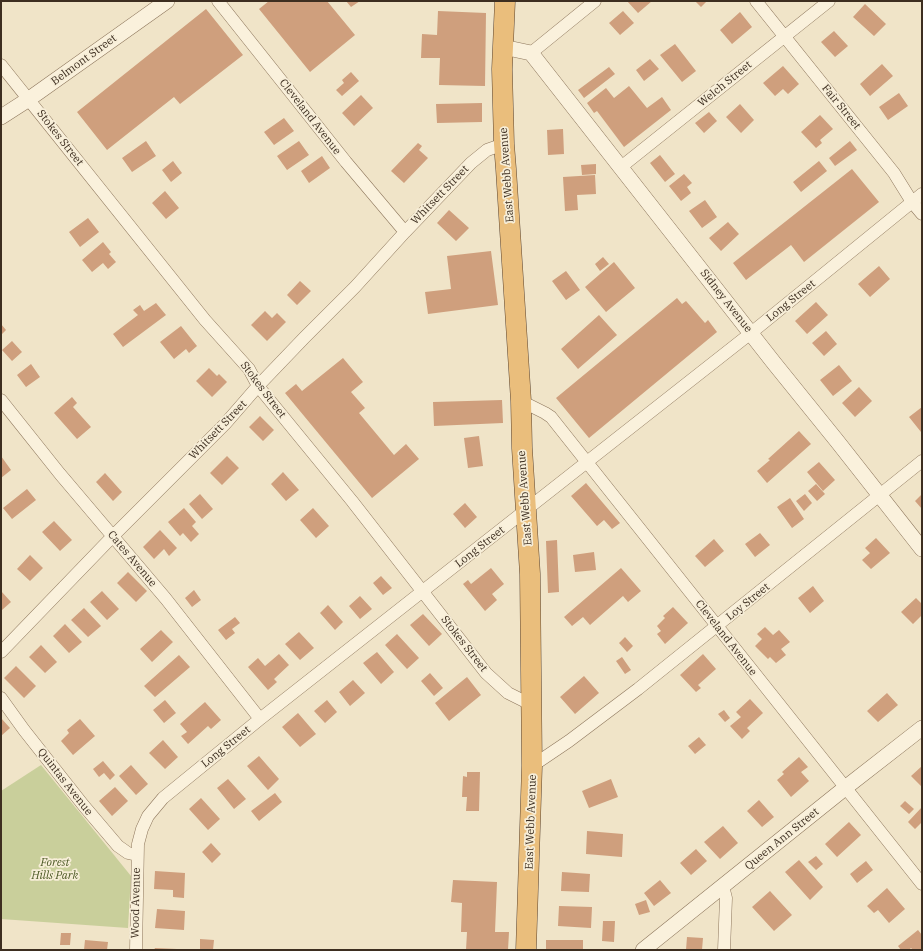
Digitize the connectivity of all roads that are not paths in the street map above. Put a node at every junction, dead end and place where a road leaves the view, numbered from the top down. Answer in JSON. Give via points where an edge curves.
{"nodes":[{"id":1,"x":167,"y":1,"type":"edge"},
{"id":2,"x":218,"y":1,"type":"edge"},
{"id":3,"x":505,"y":1,"type":"edge"},
{"id":4,"x":595,"y":1,"type":"edge"},
{"id":5,"x":756,"y":1,"type":"edge"},
{"id":6,"x":829,"y":1,"type":"edge"},
{"id":7,"x":784,"y":36,"type":"junction"},
{"id":8,"x":503,"y":47,"type":"junction"},
{"id":9,"x":531,"y":53,"type":"junction"},
{"id":10,"x":1,"y":65,"type":"edge"},
{"id":11,"x":29,"y":99,"type":"junction"},
{"id":12,"x":1,"y":117,"type":"edge"},
{"id":13,"x":504,"y":144,"type":"junction"},
{"id":14,"x":621,"y":167,"type":"junction"},
{"id":15,"x":922,"y":194,"type":"edge"},
{"id":16,"x":912,"y":202,"type":"junction"},
{"id":17,"x":922,"y":214,"type":"edge"},
{"id":18,"x":405,"y":232,"type":"junction"},
{"id":19,"x":751,"y":333,"type":"junction"},
{"id":20,"x":258,"y":386,"type":"junction"},
{"id":21,"x":1,"y":400,"type":"edge"},
{"id":22,"x":521,"y":401,"type":"junction"},
{"id":23,"x":922,"y":461,"type":"edge"},
{"id":24,"x":588,"y":463,"type":"junction"},
{"id":25,"x":880,"y":496,"type":"junction"},
{"id":26,"x":526,"y":510,"type":"junction"},
{"id":27,"x":113,"y":536,"type":"junction"},
{"id":28,"x":922,"y":549,"type":"edge"},
{"id":29,"x":423,"y":592,"type":"junction"},
{"id":30,"x":717,"y":626,"type":"junction"},
{"id":31,"x":1,"y":652,"type":"edge"},
{"id":32,"x":1,"y":698,"type":"edge"},
{"id":33,"x":532,"y":705,"type":"junction"},
{"id":34,"x":260,"y":719,"type":"junction"},
{"id":35,"x":922,"y":728,"type":"edge"},
{"id":36,"x":532,"y":766,"type":"junction"},
{"id":37,"x":845,"y":788,"type":"junction"},
{"id":38,"x":138,"y":855,"type":"junction"},
{"id":39,"x":922,"y":884,"type":"edge"},
{"id":40,"x":723,"y":886,"type":"junction"},
{"id":41,"x":136,"y":950,"type":"edge"},
{"id":42,"x":526,"y":950,"type":"edge"},
{"id":43,"x":643,"y":950,"type":"edge"},
{"id":44,"x":724,"y":950,"type":"edge"}],
"edges":[{"from":1,"to":11,"type":"street","name":"Belmont Street"},
{"from":2,"to":18,"type":"street","name":"Cleveland Avenue"},
{"from":3,"to":8,"type":"highway","name":"East Webb Avenue"},
{"from":4,"to":9,"type":"street"},
{"from":5,"to":7,"type":"street","name":"Fair Street"},
{"from":6,"to":7,"type":"street","name":"Welch Street"},
{"from":7,"to":14,"type":"street","name":"Welch Street"},
{"from":7,"to":16,"type":"street","name":"Fair Street","via":[[894,173]]},
{"from":8,"to":9,"type":"street"},
{"from":8,"to":13,"type":"highway","name":"East Webb Avenue"},
{"from":9,"to":14,"type":"street","name":"Sidney Avenue"},
{"from":10,"to":11,"type":"street","name":"Stokes Street"},
{"from":11,"to":12,"type":"street","name":"Belmont Street"},
{"from":11,"to":20,"type":"street","name":"Stokes Street","via":[[205,320],[249,369]]},
{"from":13,"to":18,"type":"street","name":"Whitsett Street","via":[[486,150],[471,163]]},
{"from":13,"to":22,"type":"highway","name":"East Webb Avenue"},
{"from":14,"to":19,"type":"street","name":"Sidney Avenue"},
{"from":15,"to":16,"type":"street","name":"Long Street"},
{"from":16,"to":17,"type":"street","name":"Fair Street"},
{"from":16,"to":19,"type":"street","name":"Long Street"},
{"from":18,"to":20,"type":"street","name":"Whitsett Street"},
{"from":19,"to":24,"type":"street","name":"Long Street"},
{"from":19,"to":25,"type":"street","name":"Sidney Avenue"},
{"from":20,"to":27,"type":"street","name":"Whitsett Street","via":[[225,424]]},
{"from":20,"to":29,"type":"street","name":"Stokes Street"},
{"from":21,"to":27,"type":"street","name":"Cates Avenue"},
{"from":22,"to":24,"type":"street","name":"Cleveland Avenue","via":[[551,417]]},
{"from":22,"to":26,"type":"highway","name":"East Webb Avenue"},
{"from":23,"to":25,"type":"street","name":"Loy Street"},
{"from":24,"to":26,"type":"street","name":"Long Street"},
{"from":24,"to":30,"type":"street","name":"Cleveland Avenue"},
{"from":25,"to":28,"type":"street","name":"Sidney Avenue"},
{"from":25,"to":30,"type":"street","name":"Loy Street"},
{"from":26,"to":29,"type":"street","name":"Long Street"},
{"from":26,"to":33,"type":"highway","name":"East Webb Avenue","via":[[530,574]]},
{"from":27,"to":31,"type":"street","name":"Whitsett Street"},
{"from":27,"to":34,"type":"street","name":"Cates Avenue"},
{"from":29,"to":33,"type":"street","name":"Stokes Street","via":[[486,673],[508,693]]},
{"from":29,"to":34,"type":"street","name":"Long Street"},
{"from":30,"to":36,"type":"street","name":"Loy Street","via":[[569,742]]},
{"from":30,"to":37,"type":"street","name":"Cleveland Avenue"},
{"from":32,"to":38,"type":"street","name":"Quintas Avenue","via":[[118,846],[128,853]]},
{"from":33,"to":36,"type":"highway","name":"East Webb Avenue"},
{"from":34,"to":38,"type":"street","name":"Long Street","via":[[163,798],[148,816],[142,829]]},
{"from":35,"to":37,"type":"street","name":"Queen Ann Street"},
{"from":36,"to":42,"type":"highway","name":"East Webb Avenue"},
{"from":37,"to":39,"type":"street","name":"Cleveland Avenue"},
{"from":37,"to":40,"type":"street","name":"Queen Ann Street"},
{"from":38,"to":41,"type":"street","name":"Wood Avenue"},
{"from":40,"to":43,"type":"street","name":"Queen Ann Street"},
{"from":40,"to":44,"type":"street","via":[[726,898]]}]}
